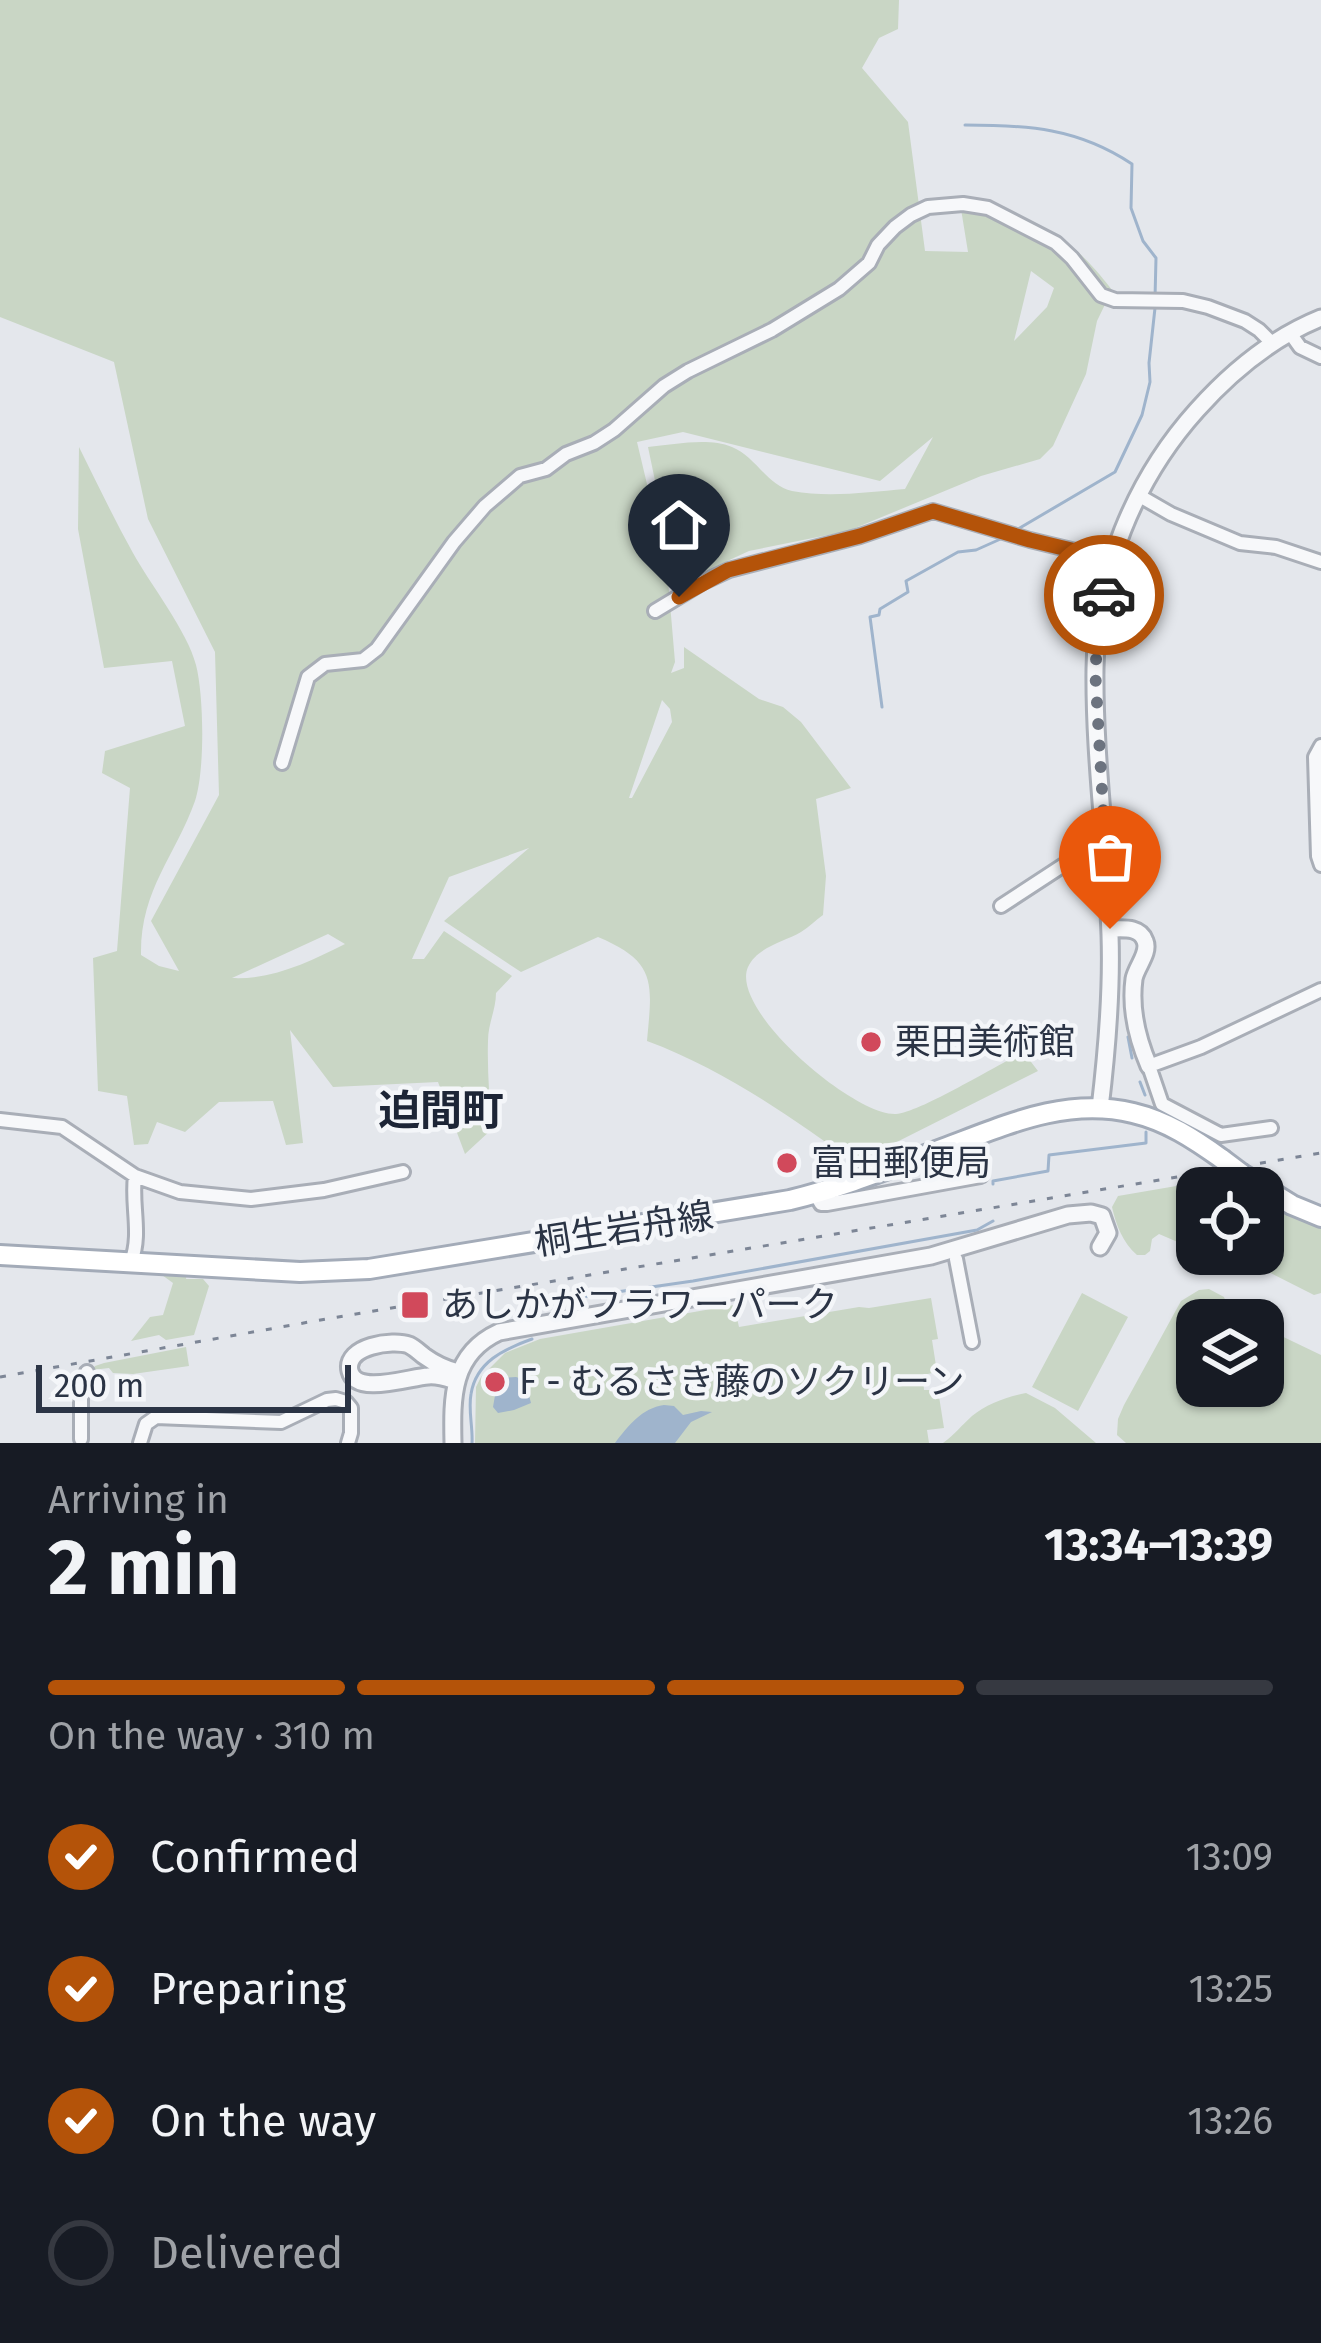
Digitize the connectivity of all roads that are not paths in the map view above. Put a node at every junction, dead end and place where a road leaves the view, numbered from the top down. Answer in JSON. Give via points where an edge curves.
{"nodes":[{"id":1,"x":1321,"y":318,"type":"edge"},
{"id":2,"x":1290,"y":333,"type":"junction"},
{"id":3,"x":1273,"y":344,"type":"junction"},
{"id":4,"x":1321,"y":357,"type":"edge"},
{"id":5,"x":1138,"y":495,"type":"junction"},
{"id":6,"x":1113,"y":560,"type":"junction"},
{"id":7,"x":1321,"y":562,"type":"edge"},
{"id":8,"x":655,"y":611,"type":"dead end"},
{"id":9,"x":1321,"y":746,"type":"edge"},
{"id":10,"x":282,"y":763,"type":"dead end"},
{"id":11,"x":1105,"y":838,"type":"junction"},
{"id":12,"x":1321,"y":865,"type":"edge"},
{"id":13,"x":1000,"y":906,"type":"dead end"},
{"id":14,"x":1110,"y":929,"type":"junction"},
{"id":15,"x":1321,"y":990,"type":"edge"},
{"id":16,"x":1149,"y":1066,"type":"junction"},
{"id":17,"x":1100,"y":1108,"type":"junction"},
{"id":18,"x":0,"y":1120,"type":"edge"},
{"id":19,"x":1271,"y":1128,"type":"dead end"},
{"id":20,"x":403,"y":1172,"type":"dead end"},
{"id":21,"x":134,"y":1176,"type":"junction"},
{"id":22,"x":981,"y":1176,"type":"dead end"},
{"id":23,"x":815,"y":1194,"type":"junction"},
{"id":24,"x":1321,"y":1217,"type":"edge"},
{"id":25,"x":1100,"y":1247,"type":"dead end"},
{"id":26,"x":0,"y":1255,"type":"edge"},
{"id":27,"x":931,"y":1256,"type":"junction"},
{"id":28,"x":956,"y":1259,"type":"joint"},
{"id":29,"x":130,"y":1262,"type":"junction"},
{"id":30,"x":972,"y":1342,"type":"dead end"},
{"id":31,"x":87,"y":1372,"type":"dead end"},
{"id":32,"x":457,"y":1377,"type":"junction"},
{"id":33,"x":80,"y":1442,"type":"edge"},
{"id":34,"x":140,"y":1443,"type":"edge"},
{"id":35,"x":348,"y":1443,"type":"edge"},
{"id":36,"x":453,"y":1443,"type":"edge"}],
"edges":[{"from":1,"to":2,"type":"street"},
{"from":2,"to":3,"type":"street"},
{"from":2,"to":4,"type":"street"},
{"from":3,"to":5,"type":"street","via":[[1204,401]]},
{"from":3,"to":10,"type":"street","via":[[1245,321],[1208,307],[1101,295],[1056,243],[988,208],[944,205],[910,214],[839,289],[676,378],[614,430],[520,476],[485,506],[377,649],[308,677]]},
{"from":5,"to":6,"type":"street"},
{"from":5,"to":7,"type":"street","via":[[1240,543]]},
{"from":6,"to":8,"type":"street","via":[[933,511],[728,570]]},
{"from":6,"to":11,"type":"street","via":[[1095,668]]},
{"from":9,"to":12,"type":"street"},
{"from":11,"to":13,"type":"street"},
{"from":11,"to":14,"type":"street"},
{"from":14,"to":16,"type":"street","via":[[1130,929],[1145,941],[1134,1012]]},
{"from":14,"to":17,"type":"street"},
{"from":15,"to":16,"type":"street"},
{"from":16,"to":19,"type":"street","via":[[1162,1104],[1221,1135]]},
{"from":17,"to":23,"type":"main road","name":"桐生岩舟線","via":[[1043,1113]]},
{"from":17,"to":24,"type":"main road","name":"桐生岩舟線","bridge":true,"via":[[1183,1132]]},
{"from":18,"to":21,"type":"street","via":[[62,1127]]},
{"from":20,"to":21,"type":"street","via":[[241,1200]]},
{"from":21,"to":29,"type":"street"},
{"from":22,"to":23,"type":"street","via":[[827,1204]]},
{"from":23,"to":29,"type":"main road","name":"桐生岩舟線","via":[[355,1271]]},
{"from":25,"to":27,"type":"street","via":[[1108,1227],[1091,1213]]},
{"from":26,"to":29,"type":"main road","name":"桐生岩舟線"},
{"from":27,"to":28,"type":"street"},
{"from":27,"to":32,"type":"street","via":[[499,1332],[479,1344]]},
{"from":28,"to":30,"type":"street"},
{"from":31,"to":33,"type":"street"},
{"from":32,"to":32,"type":"street","via":[[361,1383],[350,1360],[358,1350],[400,1343]]},
{"from":32,"to":36,"type":"street"},
{"from":34,"to":35,"type":"street","via":[[156,1418],[281,1422],[332,1399],[351,1408]]}]}
